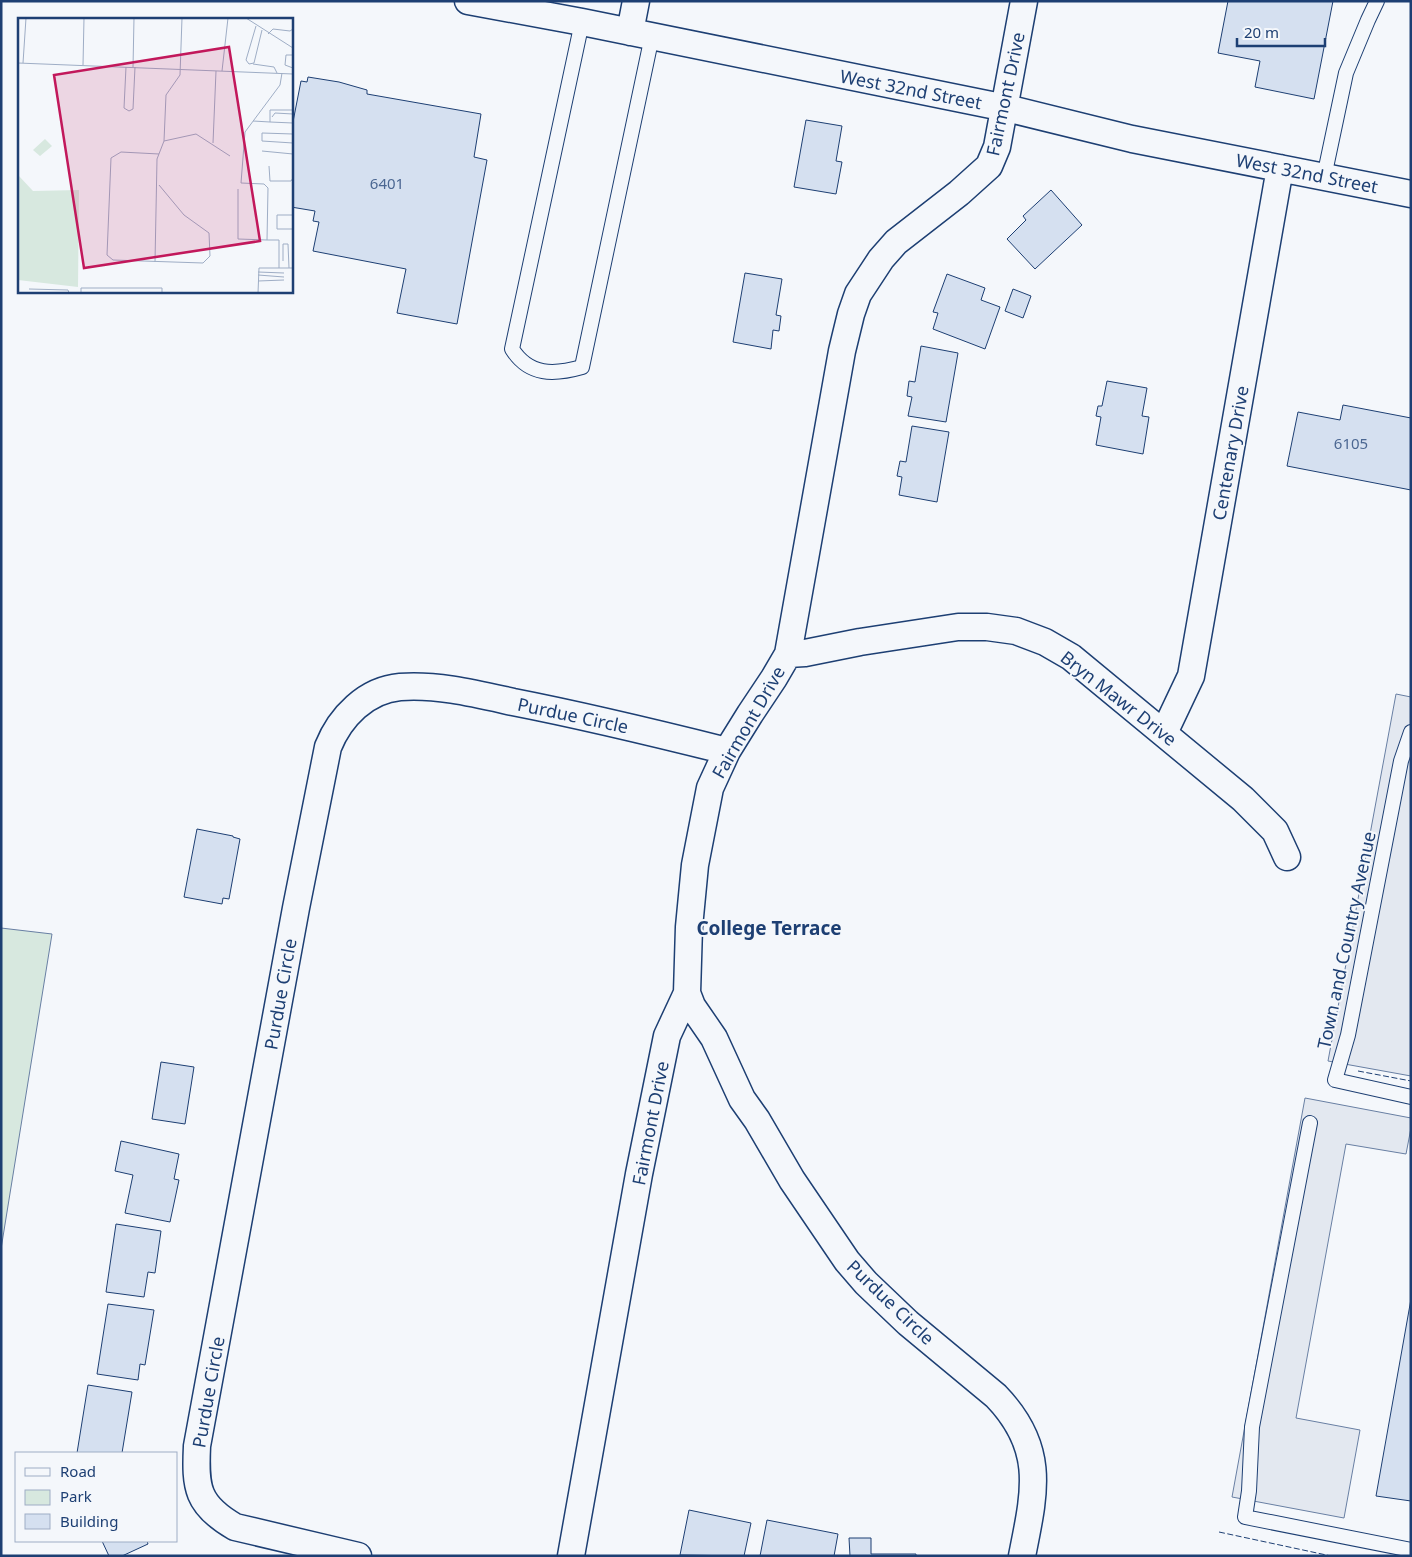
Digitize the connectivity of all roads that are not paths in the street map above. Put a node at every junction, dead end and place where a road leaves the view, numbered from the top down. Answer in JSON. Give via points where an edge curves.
{"nodes":[{"id":1,"x":468,"y":1,"type":"edge"},
{"id":2,"x":636,"y":1,"type":"edge"},
{"id":3,"x":1024,"y":1,"type":"edge"},
{"id":4,"x":1377,"y":1,"type":"edge"},
{"id":5,"x":582,"y":22,"type":"junction"},
{"id":6,"x":641,"y":34,"type":"junction"},
{"id":7,"x":1006,"y":108,"type":"junction"},
{"id":8,"x":1280,"y":168,"type":"junction"},
{"id":9,"x":1324,"y":177,"type":"junction"},
{"id":10,"x":1411,"y":194,"type":"edge"},
{"id":11,"x":788,"y":654,"type":"junction"},
{"id":12,"x":1164,"y":732,"type":"junction"},
{"id":13,"x":1411,"y":732,"type":"edge"},
{"id":14,"x":727,"y":751,"type":"junction"},
{"id":15,"x":1287,"y":857,"type":"dead end"},
{"id":16,"x":687,"y":993,"type":"junction"},
{"id":17,"x":1411,"y":1097,"type":"edge"},
{"id":18,"x":1310,"y":1123,"type":"dead end"},
{"id":19,"x":1411,"y":1550,"type":"edge"},
{"id":20,"x":358,"y":1556,"type":"edge"},
{"id":21,"x":571,"y":1556,"type":"edge"},
{"id":22,"x":1022,"y":1556,"type":"edge"}],
"edges":[{"from":1,"to":5,"type":"street","name":"West 32nd Street"},
{"from":2,"to":6,"type":"street"},
{"from":3,"to":7,"type":"street","name":"Fairmont Drive"},
{"from":4,"to":9,"type":"lane","via":[[1346,73]]},
{"from":5,"to":6,"type":"street","name":"West 32nd Street"},
{"from":5,"to":6,"type":"lane","via":[[512,349],[518,360],[549,373],[582,366]]},
{"from":6,"to":7,"type":"street","name":"West 32nd Street"},
{"from":7,"to":8,"type":"street","name":"West 32nd Street"},
{"from":7,"to":11,"type":"street","name":"Fairmont Drive","via":[[996,153],[989,166],[896,242],[858,294],[842,351]]},
{"from":8,"to":9,"type":"street","name":"West 32nd Street"},
{"from":8,"to":12,"type":"street","name":"Centenary Drive","via":[[1191,676]]},
{"from":9,"to":10,"type":"street","name":"West 32nd Street"},
{"from":11,"to":12,"type":"street","name":"Bryn Mawr Drive","via":[[958,627],[1016,632],[1045,642],[1071,657]]},
{"from":11,"to":14,"type":"street","name":"Fairmont Drive"},
{"from":12,"to":15,"type":"street","name":"Bryn Mawr Drive","via":[[1243,799],[1275,831]]},
{"from":13,"to":17,"type":"lane","name":"Town and Country Avenue","via":[[1400,761],[1348,1035],[1335,1080]]},
{"from":14,"to":16,"type":"street","name":"Fairmont Drive","via":[[710,788],[695,865]]},
{"from":14,"to":20,"type":"street","name":"Purdue Circle","via":[[596,718],[433,688],[399,687],[378,693],[354,708],[332,737],[296,908],[197,1446],[196,1474],[205,1502],[218,1517],[235,1527]]},
{"from":16,"to":21,"type":"street","name":"Fairmont Drive","via":[[667,1036]]},
{"from":16,"to":22,"type":"street","name":"Purdue Circle","via":[[714,1038],[742,1099],[847,1262],[908,1323],[1008,1408],[1024,1435],[1034,1474],[1033,1500]]},
{"from":18,"to":19,"type":"lane","via":[[1252,1428],[1245,1517]]}]}
